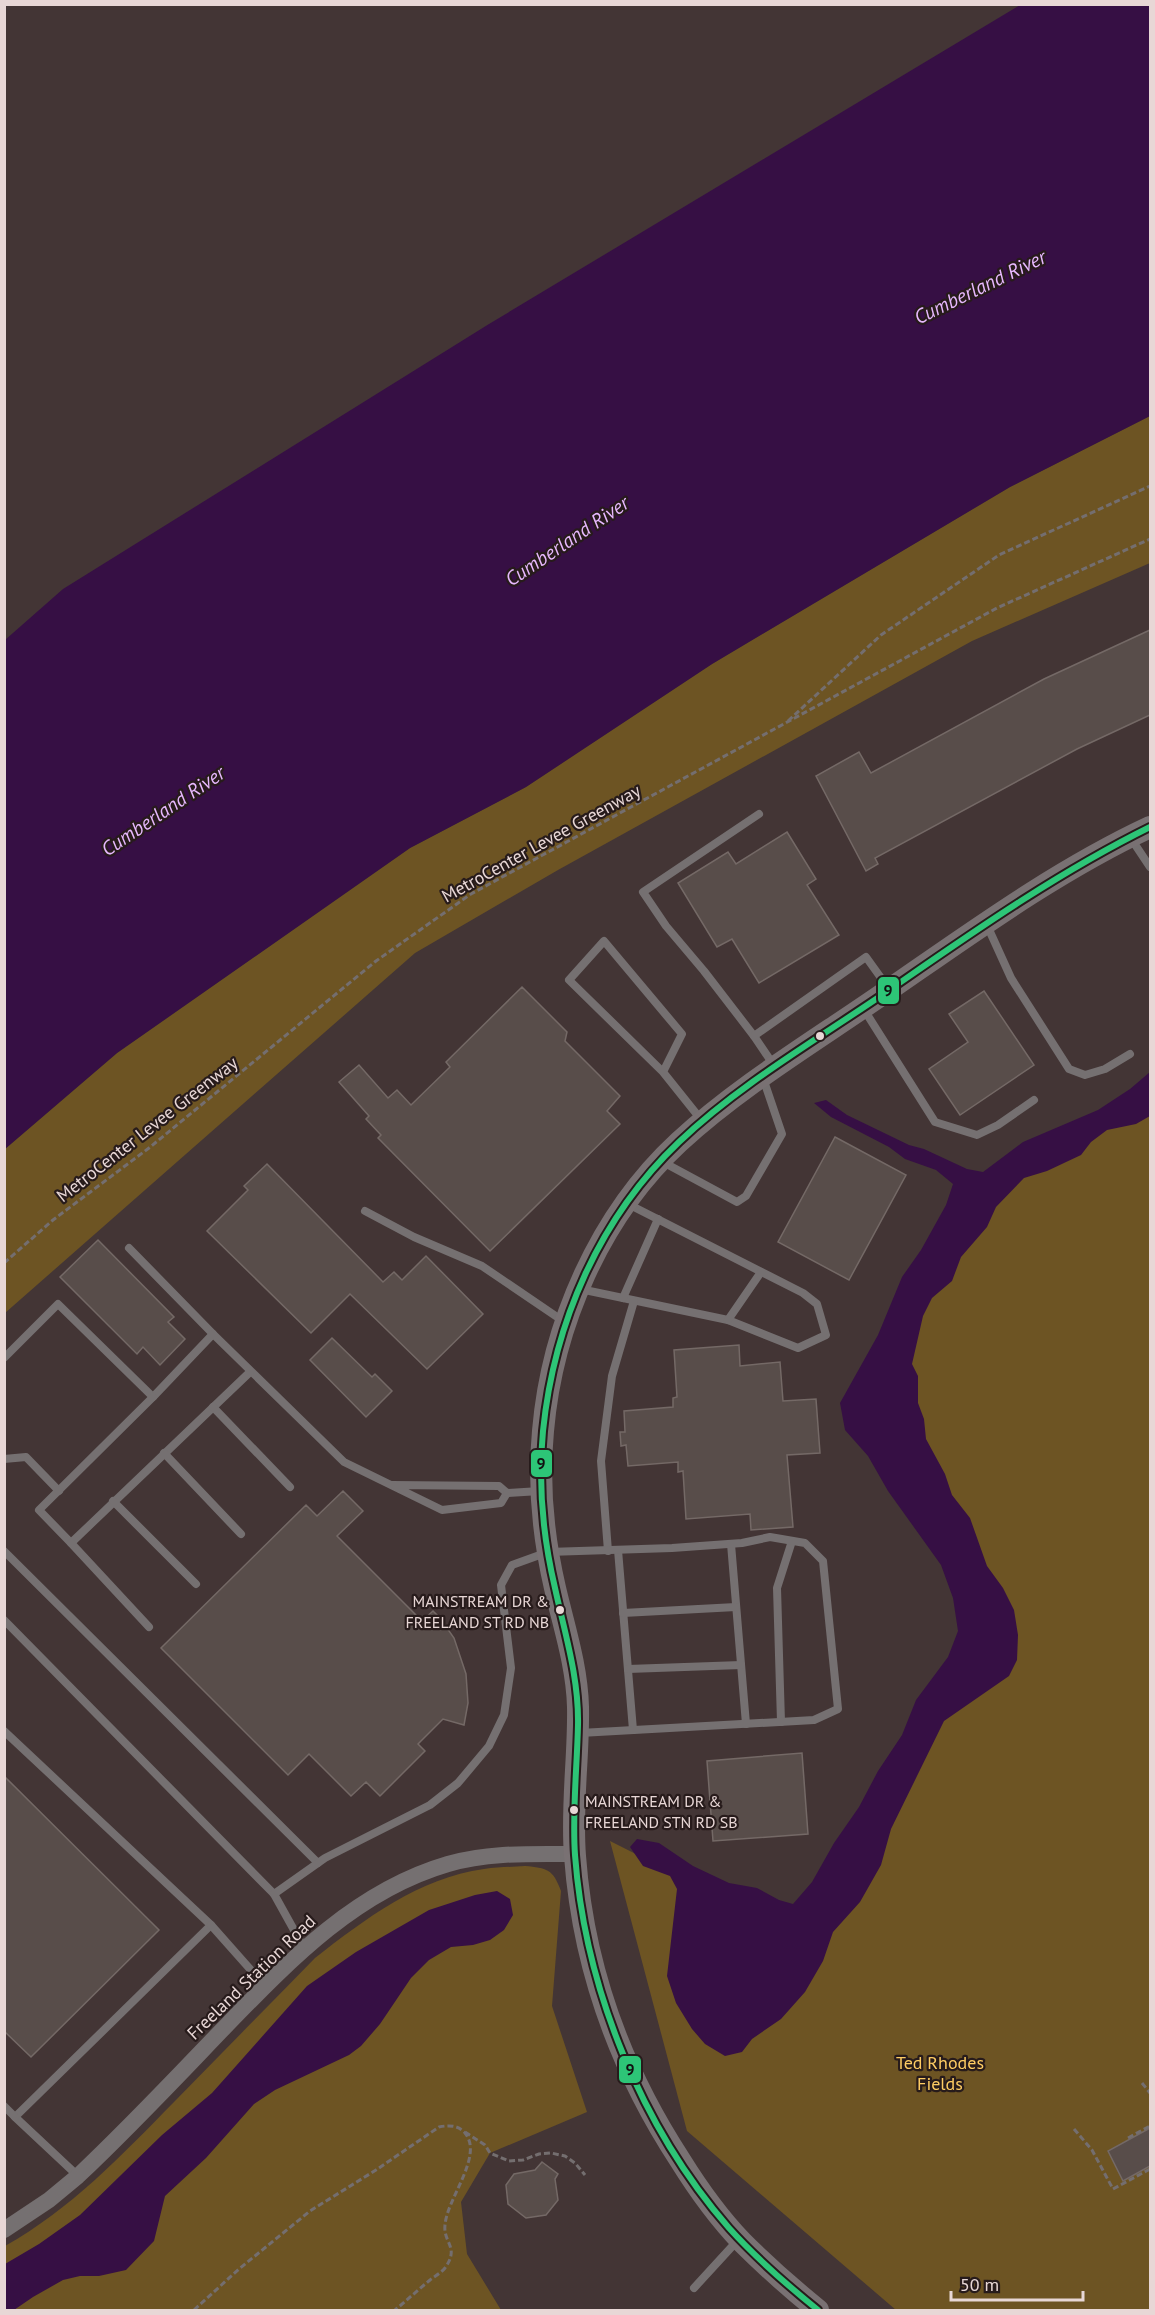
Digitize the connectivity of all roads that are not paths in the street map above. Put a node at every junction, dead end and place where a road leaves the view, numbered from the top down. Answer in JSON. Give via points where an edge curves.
{"nodes":[{"id":1,"x":759,"y":814,"type":"dead end"},
{"id":2,"x":1150,"y":827,"type":"edge"},
{"id":3,"x":1130,"y":836,"type":"junction"},
{"id":4,"x":1150,"y":867,"type":"edge"},
{"id":5,"x":986,"y":923,"type":"junction"},
{"id":6,"x":890,"y":990,"type":"junction"},
{"id":7,"x":863,"y":1008,"type":"junction"},
{"id":8,"x":754,"y":1036,"type":"junction"},
{"id":9,"x":1130,"y":1054,"type":"dead end"},
{"id":10,"x":663,"y":1072,"type":"junction"},
{"id":11,"x":769,"y":1073,"type":"junction"},
{"id":12,"x":1034,"y":1100,"type":"dead end"},
{"id":13,"x":703,"y":1122,"type":"junction"},
{"id":14,"x":660,"y":1161,"type":"junction"},
{"id":15,"x":626,"y":1203,"type":"junction"},
{"id":16,"x":365,"y":1211,"type":"dead end"},
{"id":17,"x":658,"y":1219,"type":"junction"},
{"id":18,"x":129,"y":1248,"type":"dead end"},
{"id":19,"x":761,"y":1272,"type":"junction"},
{"id":20,"x":579,"y":1288,"type":"junction"},
{"id":21,"x":623,"y":1298,"type":"junction"},
{"id":22,"x":634,"y":1301,"type":"junction"},
{"id":23,"x":728,"y":1320,"type":"junction"},
{"id":24,"x":566,"y":1323,"type":"junction"},
{"id":25,"x":213,"y":1334,"type":"junction"},
{"id":26,"x":4,"y":1358,"type":"edge"},
{"id":27,"x":250,"y":1372,"type":"junction"},
{"id":28,"x":153,"y":1397,"type":"junction"},
{"id":29,"x":213,"y":1407,"type":"junction"},
{"id":30,"x":164,"y":1453,"type":"junction"},
{"id":31,"x":4,"y":1459,"type":"edge"},
{"id":32,"x":392,"y":1485,"type":"junction"},
{"id":33,"x":290,"y":1487,"type":"dead end"},
{"id":34,"x":59,"y":1491,"type":"junction"},
{"id":35,"x":541,"y":1491,"type":"junction"},
{"id":36,"x":507,"y":1492,"type":"junction"},
{"id":37,"x":113,"y":1501,"type":"junction"},
{"id":38,"x":241,"y":1534,"type":"dead end"},
{"id":39,"x":792,"y":1541,"type":"junction"},
{"id":40,"x":71,"y":1543,"type":"junction"},
{"id":41,"x":731,"y":1544,"type":"junction"},
{"id":42,"x":618,"y":1550,"type":"junction"},
{"id":43,"x":4,"y":1551,"type":"edge"},
{"id":44,"x":608,"y":1551,"type":"junction"},
{"id":45,"x":548,"y":1552,"type":"junction"},
{"id":46,"x":196,"y":1584,"type":"dead end"},
{"id":47,"x":736,"y":1606,"type":"junction"},
{"id":48,"x":623,"y":1613,"type":"junction"},
{"id":49,"x":4,"y":1620,"type":"edge"},
{"id":50,"x":149,"y":1627,"type":"dead end"},
{"id":51,"x":741,"y":1665,"type":"junction"},
{"id":52,"x":628,"y":1669,"type":"junction"},
{"id":53,"x":781,"y":1722,"type":"junction"},
{"id":54,"x":746,"y":1724,"type":"junction"},
{"id":55,"x":633,"y":1730,"type":"junction"},
{"id":56,"x":4,"y":1731,"type":"edge"},
{"id":57,"x":577,"y":1733,"type":"junction"},
{"id":58,"x":574,"y":1854,"type":"junction"},
{"id":59,"x":318,"y":1863,"type":"junction"},
{"id":60,"x":274,"y":1894,"type":"junction"},
{"id":61,"x":211,"y":1925,"type":"junction"},
{"id":62,"x":304,"y":1948,"type":"junction"},
{"id":63,"x":265,"y":1986,"type":"junction"},
{"id":64,"x":4,"y":2106,"type":"edge"},
{"id":65,"x":15,"y":2116,"type":"junction"},
{"id":66,"x":78,"y":2176,"type":"junction"},
{"id":67,"x":4,"y":2230,"type":"edge"},
{"id":68,"x":739,"y":2239,"type":"junction"},
{"id":69,"x":694,"y":2288,"type":"dead end"},
{"id":70,"x":818,"y":2310,"type":"edge"}],
"edges":[{"from":1,"to":8,"type":"lane","via":[[643,892]]},
{"from":2,"to":3,"type":"street"},
{"from":3,"to":4,"type":"lane"},
{"from":3,"to":5,"type":"street"},
{"from":5,"to":6,"type":"street"},
{"from":5,"to":9,"type":"lane","via":[[1011,978],[1069,1069],[1085,1075],[1105,1069]]},
{"from":6,"to":7,"type":"street"},
{"from":6,"to":8,"type":"lane","via":[[866,957]]},
{"from":7,"to":11,"type":"street"},
{"from":7,"to":12,"type":"lane","via":[[935,1122],[977,1135]]},
{"from":8,"to":11,"type":"lane"},
{"from":10,"to":10,"type":"lane","via":[[682,1034],[604,941],[569,980]]},
{"from":10,"to":13,"type":"lane"},
{"from":11,"to":13,"type":"street"},
{"from":11,"to":14,"type":"lane","via":[[782,1134],[746,1196],[737,1202]]},
{"from":13,"to":14,"type":"street"},
{"from":14,"to":15,"type":"street"},
{"from":15,"to":17,"type":"lane"},
{"from":15,"to":20,"type":"street"},
{"from":16,"to":24,"type":"lane","via":[[482,1266]]},
{"from":17,"to":19,"type":"lane"},
{"from":17,"to":21,"type":"lane"},
{"from":18,"to":25,"type":"lane"},
{"from":19,"to":23,"type":"lane"},
{"from":19,"to":23,"type":"lane","via":[[817,1304],[826,1335],[798,1348]]},
{"from":20,"to":21,"type":"lane"},
{"from":20,"to":24,"type":"street"},
{"from":21,"to":22,"type":"lane"},
{"from":22,"to":23,"type":"lane"},
{"from":22,"to":44,"type":"lane","via":[[612,1376],[601,1461]]},
{"from":24,"to":35,"type":"street","via":[[543,1429]]},
{"from":25,"to":27,"type":"lane"},
{"from":25,"to":28,"type":"lane"},
{"from":26,"to":28,"type":"lane","via":[[58,1304]]},
{"from":27,"to":29,"type":"lane"},
{"from":27,"to":32,"type":"lane","via":[[344,1462]]},
{"from":28,"to":34,"type":"lane"},
{"from":29,"to":30,"type":"lane"},
{"from":29,"to":33,"type":"lane"},
{"from":30,"to":37,"type":"lane"},
{"from":30,"to":38,"type":"lane"},
{"from":31,"to":34,"type":"lane","via":[[26,1457]]},
{"from":32,"to":36,"type":"lane","via":[[500,1486]]},
{"from":32,"to":36,"type":"lane","via":[[442,1510],[501,1503]]},
{"from":34,"to":40,"type":"lane","via":[[39,1510]]},
{"from":35,"to":36,"type":"lane"},
{"from":35,"to":45,"type":"street"},
{"from":37,"to":40,"type":"lane"},
{"from":37,"to":46,"type":"lane"},
{"from":39,"to":41,"type":"lane","via":[[770,1537]]},
{"from":39,"to":53,"type":"lane","via":[[777,1588]]},
{"from":39,"to":53,"type":"lane","via":[[805,1543],[823,1561],[838,1709],[814,1720]]},
{"from":40,"to":50,"type":"lane"},
{"from":41,"to":42,"type":"lane"},
{"from":41,"to":47,"type":"lane"},
{"from":42,"to":44,"type":"lane"},
{"from":42,"to":48,"type":"lane"},
{"from":43,"to":59,"type":"lane"},
{"from":44,"to":45,"type":"lane"},
{"from":45,"to":57,"type":"street","via":[[574,1668]]},
{"from":45,"to":59,"type":"lane","via":[[512,1565],[501,1585],[511,1668],[504,1715],[489,1746],[458,1783],[430,1805]]},
{"from":47,"to":48,"type":"lane"},
{"from":47,"to":51,"type":"lane"},
{"from":48,"to":52,"type":"lane"},
{"from":49,"to":60,"type":"lane"},
{"from":51,"to":52,"type":"lane"},
{"from":51,"to":54,"type":"lane"},
{"from":52,"to":55,"type":"lane"},
{"from":53,"to":54,"type":"lane"},
{"from":54,"to":55,"type":"lane"},
{"from":55,"to":57,"type":"lane"},
{"from":56,"to":61,"type":"lane"},
{"from":57,"to":58,"type":"street"},
{"from":58,"to":62,"type":"street","name":"Freeland Station Road","via":[[475,1858],[439,1867],[371,1898]]},
{"from":58,"to":68,"type":"street","via":[[594,1976],[615,2038],[668,2142]]},
{"from":59,"to":60,"type":"lane"},
{"from":60,"to":62,"type":"lane"},
{"from":61,"to":63,"type":"lane"},
{"from":61,"to":65,"type":"lane"},
{"from":62,"to":63,"type":"street","name":"Freeland Station Road"},
{"from":63,"to":66,"type":"street","name":"Freeland Station Road"},
{"from":64,"to":65,"type":"lane"},
{"from":65,"to":66,"type":"lane"},
{"from":66,"to":67,"type":"street","name":"Freeland Station Road"},
{"from":68,"to":69,"type":"lane"},
{"from":68,"to":70,"type":"street"}]}
